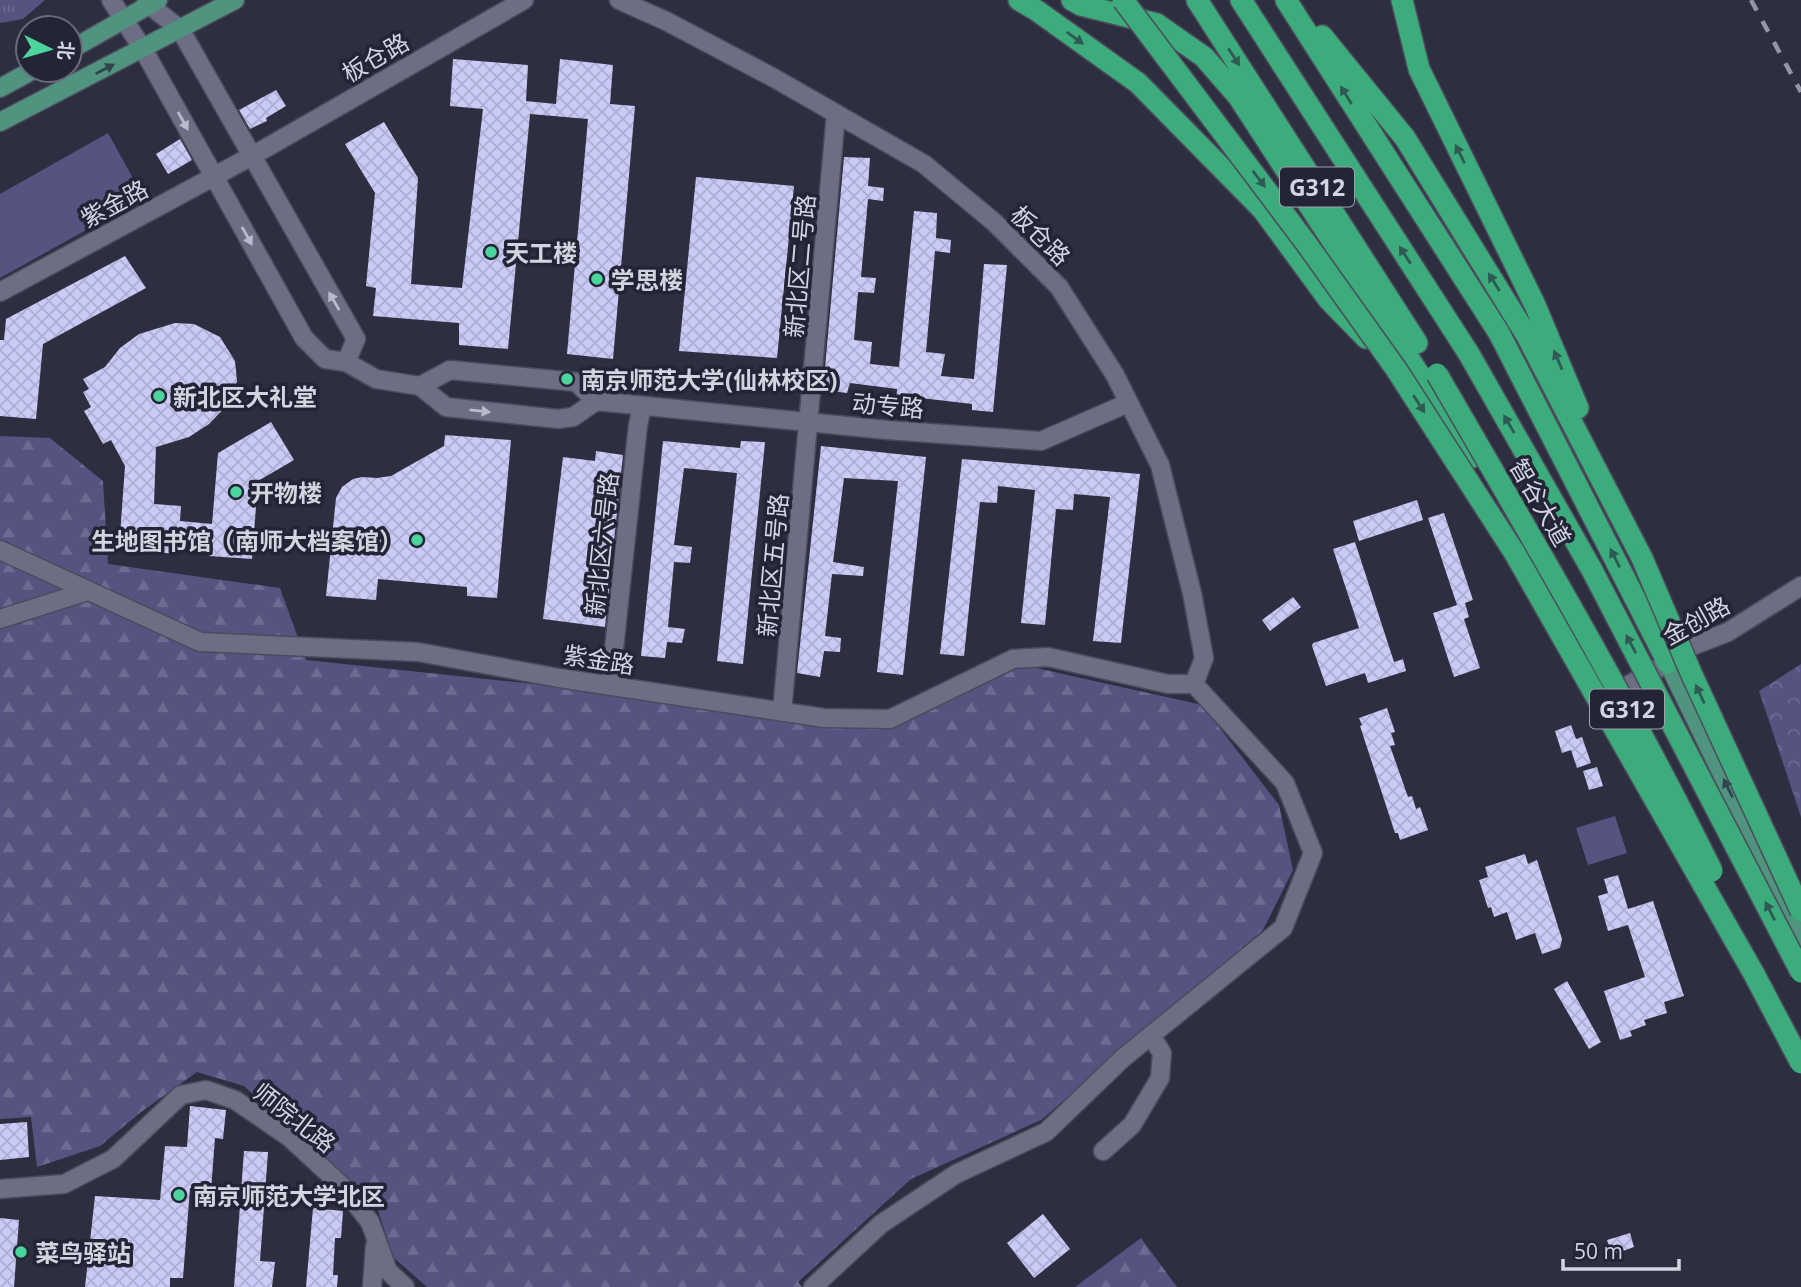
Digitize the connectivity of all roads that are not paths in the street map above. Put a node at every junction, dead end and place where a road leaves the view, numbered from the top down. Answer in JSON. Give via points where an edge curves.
{"nodes":[{"id":1,"x":111,"y":0,"type":"edge"},
{"id":2,"x":236,"y":0,"type":"edge"},
{"id":3,"x":524,"y":0,"type":"edge"},
{"id":4,"x":619,"y":0,"type":"edge"},
{"id":5,"x":1018,"y":0,"type":"edge"},
{"id":6,"x":1072,"y":0,"type":"edge"},
{"id":7,"x":1123,"y":0,"type":"edge"},
{"id":8,"x":1197,"y":0,"type":"edge"},
{"id":9,"x":1241,"y":0,"type":"edge"},
{"id":10,"x":1286,"y":0,"type":"edge"},
{"id":11,"x":1292,"y":0,"type":"edge"},
{"id":12,"x":1402,"y":0,"type":"edge"},
{"id":13,"x":151,"y":2,"type":"edge"},
{"id":14,"x":123,"y":21,"type":"junction"},
{"id":15,"x":180,"y":29,"type":"junction"},
{"id":16,"x":84,"y":42,"type":"edge"},
{"id":17,"x":143,"y":50,"type":"junction"},
{"id":18,"x":836,"y":114,"type":"junction"},
{"id":19,"x":0,"y":122,"type":"edge"},
{"id":20,"x":251,"y":156,"type":"junction"},
{"id":21,"x":214,"y":177,"type":"junction"},
{"id":22,"x":0,"y":292,"type":"edge"},
{"id":23,"x":346,"y":362,"type":"junction"},
{"id":24,"x":1396,"y":369,"type":"junction"},
{"id":25,"x":420,"y":386,"type":"junction"},
{"id":26,"x":596,"y":401,"type":"junction"},
{"id":27,"x":1128,"y":402,"type":"junction"},
{"id":28,"x":642,"y":407,"type":"junction"},
{"id":29,"x":809,"y":423,"type":"junction"},
{"id":30,"x":0,"y":550,"type":"edge"},
{"id":31,"x":1642,"y":558,"type":"junction"},
{"id":32,"x":1801,"y":586,"type":"edge"},
{"id":33,"x":88,"y":591,"type":"junction"},
{"id":34,"x":0,"y":619,"type":"edge"},
{"id":35,"x":1668,"y":663,"type":"junction"},
{"id":36,"x":1194,"y":684,"type":"junction"},
{"id":37,"x":610,"y":686,"type":"junction"},
{"id":38,"x":1612,"y":694,"type":"junction"},
{"id":39,"x":782,"y":712,"type":"junction"},
{"id":40,"x":1801,"y":911,"type":"edge"},
{"id":41,"x":1801,"y":937,"type":"edge"},
{"id":42,"x":1801,"y":972,"type":"edge"},
{"id":43,"x":1152,"y":1036,"type":"junction"},
{"id":44,"x":1801,"y":1053,"type":"edge"},
{"id":45,"x":1801,"y":1064,"type":"edge"},
{"id":46,"x":1103,"y":1150,"type":"dead end"},
{"id":47,"x":0,"y":1189,"type":"edge"},
{"id":48,"x":375,"y":1236,"type":"junction"},
{"id":49,"x":825,"y":1284,"type":"edge"},
{"id":50,"x":372,"y":1287,"type":"edge"},
{"id":51,"x":405,"y":1287,"type":"edge"}],
"edges":[{"from":1,"to":14,"type":"street"},
{"from":2,"to":15,"type":"main road"},
{"from":3,"to":20,"type":"street","name":"板仓路"},
{"from":4,"to":18,"type":"street","name":"板仓路","via":[[678,27]]},
{"from":5,"to":24,"type":"highway","one_way":true,"bridge":true,"via":[[1138,83],[1263,210],[1329,300]]},
{"from":6,"to":38,"type":"highway","via":[[1157,24],[1204,57],[1238,96],[1460,434]]},
{"from":7,"to":24,"type":"highway","one_way":true,"bridge":true},
{"from":8,"to":44,"type":"highway","name":"智谷大道","number":"G312","one_way":true,"bridge":true,"via":[[1437,374],[1560,586],[1671,790]]},
{"from":42,"to":9,"type":"highway","name":"智谷大道","number":"G312","one_way":true,"bridge":true,"via":[[1592,570],[1469,354]]},
{"from":35,"to":10,"type":"highway","one_way":true,"via":[[1499,334]]},
{"from":31,"to":11,"type":"highway","one_way":true,"via":[[1527,336],[1405,138]]},
{"from":31,"to":12,"type":"highway","one_way":true,"via":[[1535,305],[1419,69]]},
{"from":13,"to":14,"type":"main road"},
{"from":13,"to":15,"type":"street"},
{"from":14,"to":16,"type":"main road"},
{"from":14,"to":17,"type":"street"},
{"from":15,"to":17,"type":"main road"},
{"from":15,"to":20,"type":"street"},
{"from":19,"to":17,"type":"main road","one_way":true},
{"from":17,"to":21,"type":"street","one_way":true},
{"from":18,"to":27,"type":"street","name":"板仓路","via":[[924,164],[994,222],[1059,287]]},
{"from":18,"to":29,"type":"street","name":"新北区二号路"},
{"from":20,"to":21,"type":"street","name":"紫金路"},
{"from":23,"to":20,"type":"street","one_way":true,"via":[[356,339]]},
{"from":21,"to":22,"type":"street","name":"紫金路"},
{"from":21,"to":23,"type":"street","one_way":true,"via":[[304,338],[326,359]]},
{"from":23,"to":25,"type":"street","via":[[376,379]]},
{"from":24,"to":45,"type":"highway","one_way":true,"bridge":true,"via":[[1514,552]]},
{"from":25,"to":26,"type":"street","via":[[450,370],[576,382]]},
{"from":25,"to":26,"type":"street","one_way":true,"via":[[446,407],[558,419],[573,417]]},
{"from":26,"to":28,"type":"street","name":"动专路"},
{"from":27,"to":29,"type":"street","name":"动专路","via":[[1041,442]]},
{"from":27,"to":36,"type":"street","name":"板仓路","via":[[1160,465],[1192,593],[1204,658]]},
{"from":28,"to":29,"type":"street","name":"动专路"},
{"from":28,"to":37,"type":"street","name":"新北区六号路"},
{"from":29,"to":39,"type":"street","name":"新北区五号路"},
{"from":30,"to":33,"type":"street","name":"紫金路"},
{"from":40,"to":31,"type":"highway","one_way":true,"bridge":true},
{"from":32,"to":35,"type":"street","name":"金创路"},
{"from":33,"to":34,"type":"street"},
{"from":33,"to":37,"type":"street","name":"紫金路","via":[[201,642],[418,652]]},
{"from":35,"to":38,"type":"street","name":"金创路"},
{"from":41,"to":35,"type":"main road","number":"G312","one_way":true},
{"from":36,"to":39,"type":"street","name":"紫金路","via":[[1168,684],[1048,657],[1013,659],[890,719]]},
{"from":36,"to":43,"type":"street","via":[[1285,783],[1313,853],[1283,928]]},
{"from":37,"to":39,"type":"street","name":"紫金路"},
{"from":38,"to":45,"type":"main road","number":"G312"},
{"from":43,"to":46,"type":"street","via":[[1162,1053],[1160,1078],[1132,1125]]},
{"from":43,"to":49,"type":"street","via":[[1046,1132],[956,1174],[881,1224]]},
{"from":47,"to":48,"type":"street","name":"师院北路","via":[[64,1184],[113,1159],[181,1095],[206,1090],[236,1100],[289,1137],[341,1185]]},
{"from":48,"to":50,"type":"street"},
{"from":48,"to":51,"type":"street","name":"师院北路","via":[[388,1270]]}]}
